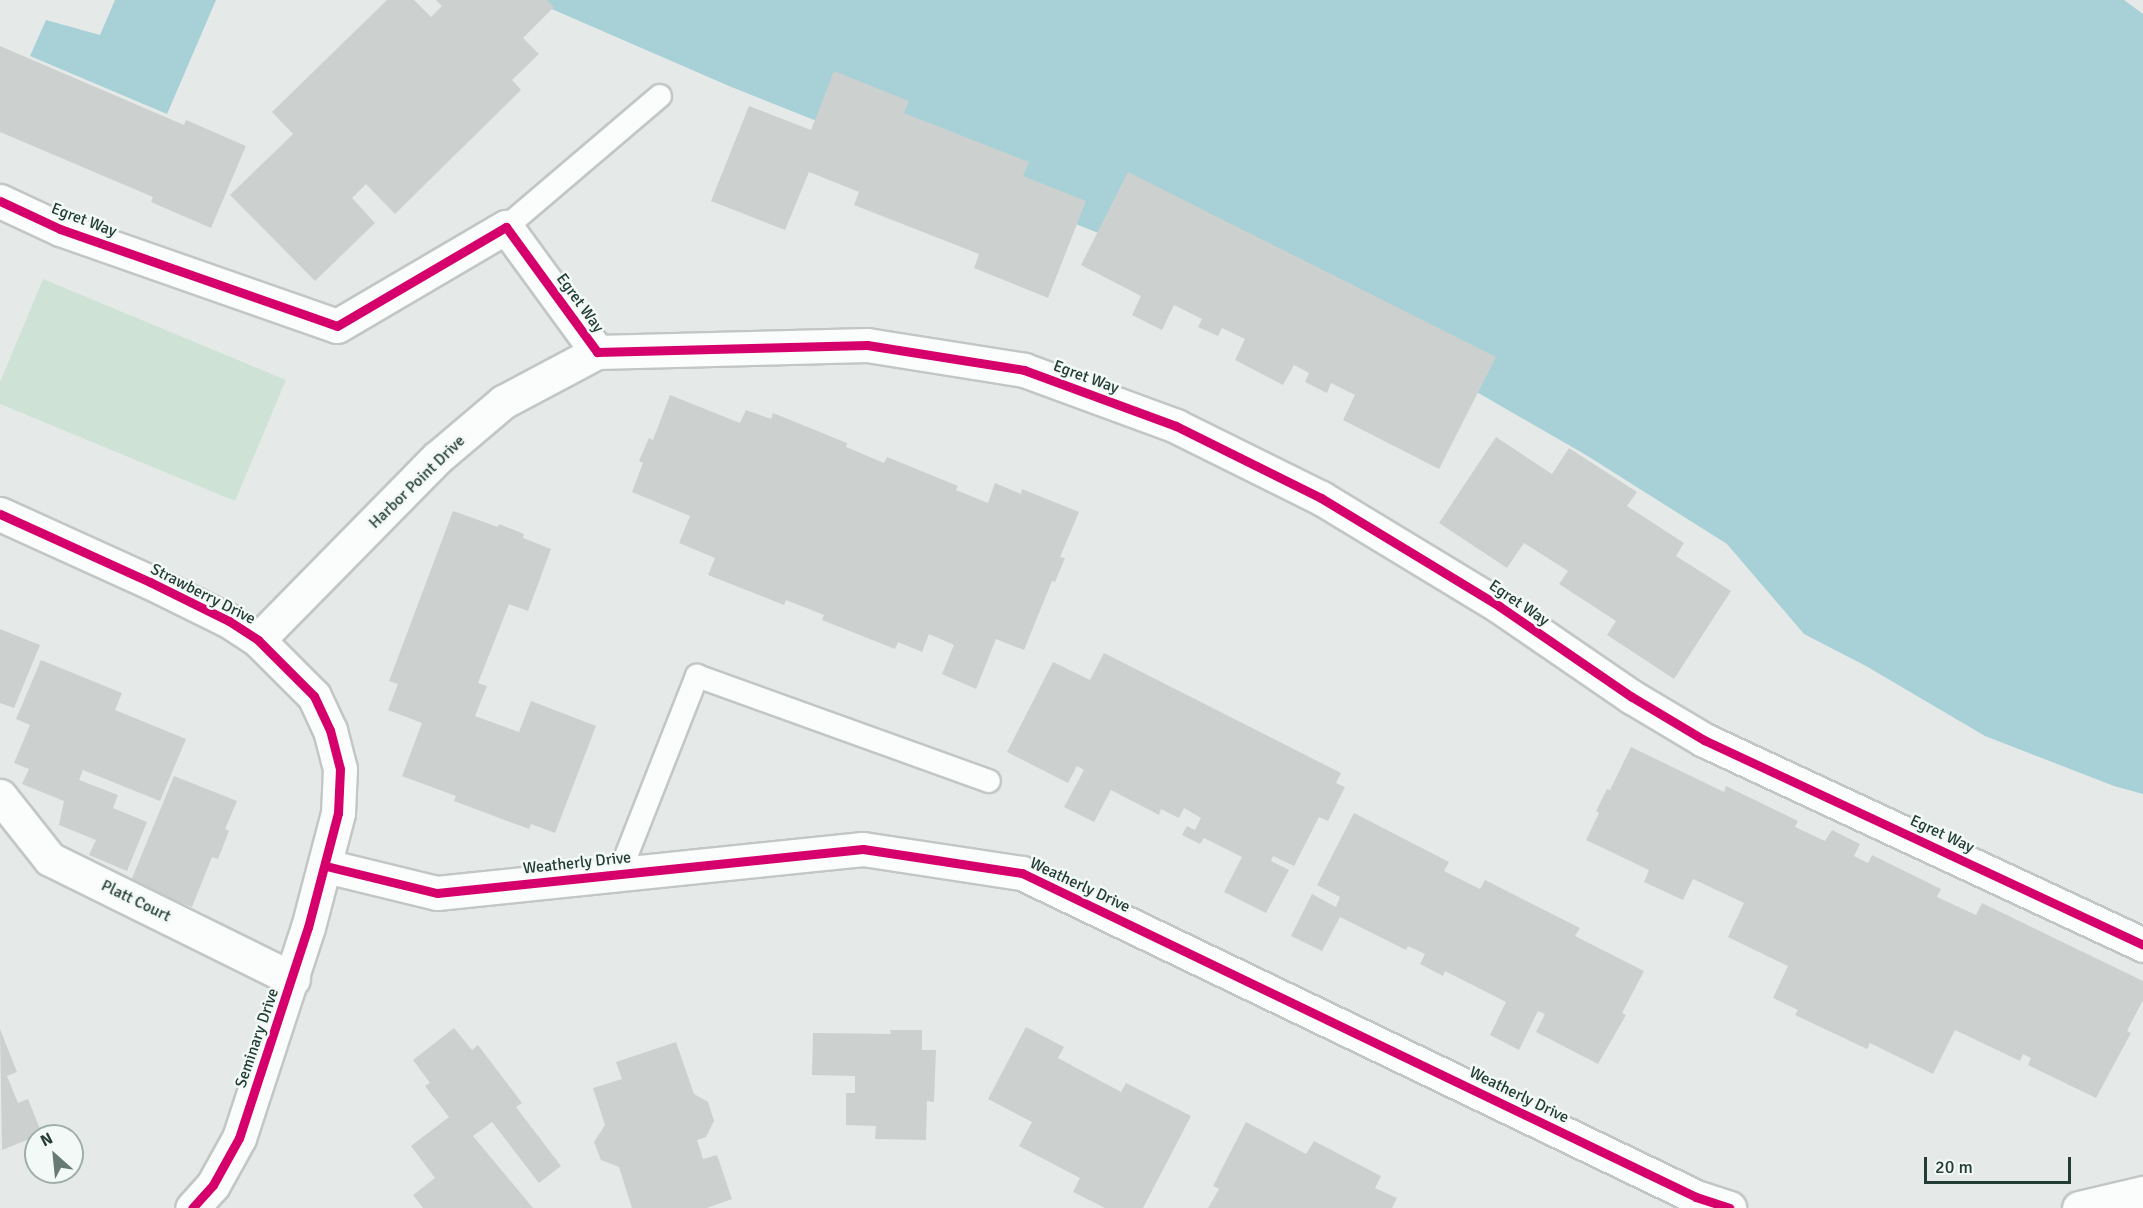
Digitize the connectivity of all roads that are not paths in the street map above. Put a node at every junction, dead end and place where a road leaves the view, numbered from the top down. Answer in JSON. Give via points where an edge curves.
{"nodes":[{"id":1,"x":660,"y":96,"type":"dead end"},
{"id":2,"x":0,"y":201,"type":"edge"},
{"id":3,"x":506,"y":227,"type":"junction"},
{"id":4,"x":597,"y":352,"type":"junction"},
{"id":5,"x":0,"y":514,"type":"edge"},
{"id":6,"x":258,"y":640,"type":"junction"},
{"id":7,"x":989,"y":781,"type":"dead end"},
{"id":8,"x":0,"y":796,"type":"edge"},
{"id":9,"x":326,"y":866,"type":"junction"},
{"id":10,"x":619,"y":874,"type":"junction"},
{"id":11,"x":2143,"y":945,"type":"edge"},
{"id":12,"x":293,"y":979,"type":"junction"},
{"id":13,"x":2143,"y":1193,"type":"edge"},
{"id":14,"x":192,"y":1208,"type":"edge"},
{"id":15,"x":1729,"y":1208,"type":"edge"},
{"id":16,"x":2079,"y":1208,"type":"edge"}],
"edges":[{"from":1,"to":3,"type":"lane"},
{"from":2,"to":3,"type":"street","name":"Egret Way","via":[[60,229],[337,326]]},
{"from":3,"to":4,"type":"street","name":"Egret Way"},
{"from":4,"to":6,"type":"street","name":"Harbor Point Drive","via":[[503,402],[437,458]]},
{"from":4,"to":11,"type":"street","name":"Egret Way","via":[[867,345],[1024,370],[1176,426],[1321,498],[1499,606],[1632,698],[1704,740]]},
{"from":5,"to":6,"type":"street","name":"Strawberry Drive","via":[[150,582],[229,621]]},
{"from":6,"to":9,"type":"street","name":"Strawberry Drive","via":[[314,696],[330,730],[340,769],[338,813]]},
{"from":7,"to":10,"type":"lane","via":[[697,676]]},
{"from":8,"to":12,"type":"street","name":"Platt Court","via":[[50,859]]},
{"from":9,"to":10,"type":"street","name":"Weatherly Drive","via":[[437,893]]},
{"from":9,"to":12,"type":"street","name":"Seminary Drive"},
{"from":10,"to":15,"type":"street","name":"Weatherly Drive","via":[[863,849],[1022,873],[1696,1197]]},
{"from":12,"to":14,"type":"street","name":"Seminary Drive","via":[[239,1138],[213,1185]]},
{"from":13,"to":16,"type":"street"}]}
